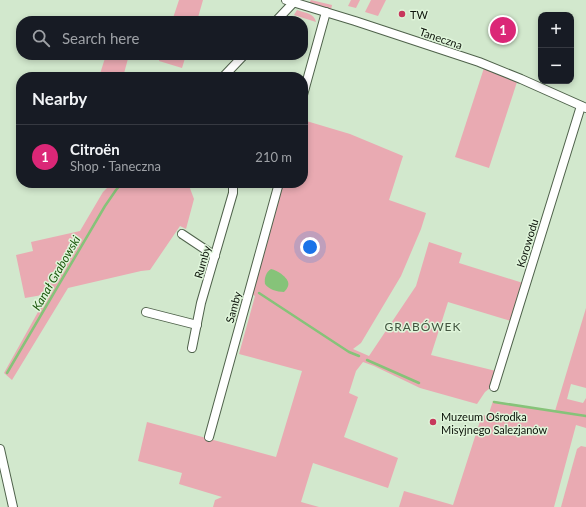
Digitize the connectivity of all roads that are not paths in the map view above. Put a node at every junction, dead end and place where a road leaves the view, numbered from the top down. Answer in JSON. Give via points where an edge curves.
{"nodes":[{"id":1,"x":290,"y":1,"type":"edge"},
{"id":2,"x":326,"y":12,"type":"junction"},
{"id":3,"x":280,"y":16,"type":"edge"},
{"id":4,"x":239,"y":60,"type":"edge"},
{"id":5,"x":228,"y":72,"type":"edge"},
{"id":6,"x":308,"y":77,"type":"edge"},
{"id":7,"x":584,"y":107,"type":"edge"},
{"id":8,"x":233,"y":188,"type":"edge"},
{"id":9,"x":278,"y":188,"type":"edge"},
{"id":10,"x":182,"y":234,"type":"dead end"},
{"id":11,"x":215,"y":256,"type":"junction"},
{"id":12,"x":146,"y":312,"type":"dead end"},
{"id":13,"x":196,"y":325,"type":"junction"},
{"id":14,"x":192,"y":348,"type":"dead end"},
{"id":15,"x":494,"y":387,"type":"dead end"},
{"id":16,"x":209,"y":437,"type":"dead end"},
{"id":17,"x":0,"y":449,"type":"edge"},
{"id":18,"x":13,"y":507,"type":"edge"}],
"edges":[{"from":1,"to":2,"type":"street","name":"Taneczna"},
{"from":1,"to":3,"type":"street"},
{"from":2,"to":6,"type":"street"},
{"from":2,"to":7,"type":"street","name":"Taneczna","via":[[479,62]]},
{"from":4,"to":5,"type":"street"},
{"from":7,"to":15,"type":"street","name":"Korowodu"},
{"from":8,"to":11,"type":"street","name":"Rumby"},
{"from":9,"to":16,"type":"street","name":"Samby"},
{"from":10,"to":11,"type":"street"},
{"from":11,"to":13,"type":"street","name":"Rumby"},
{"from":12,"to":13,"type":"street"},
{"from":13,"to":14,"type":"street","name":"Rumby"},
{"from":17,"to":18,"type":"street"}]}
